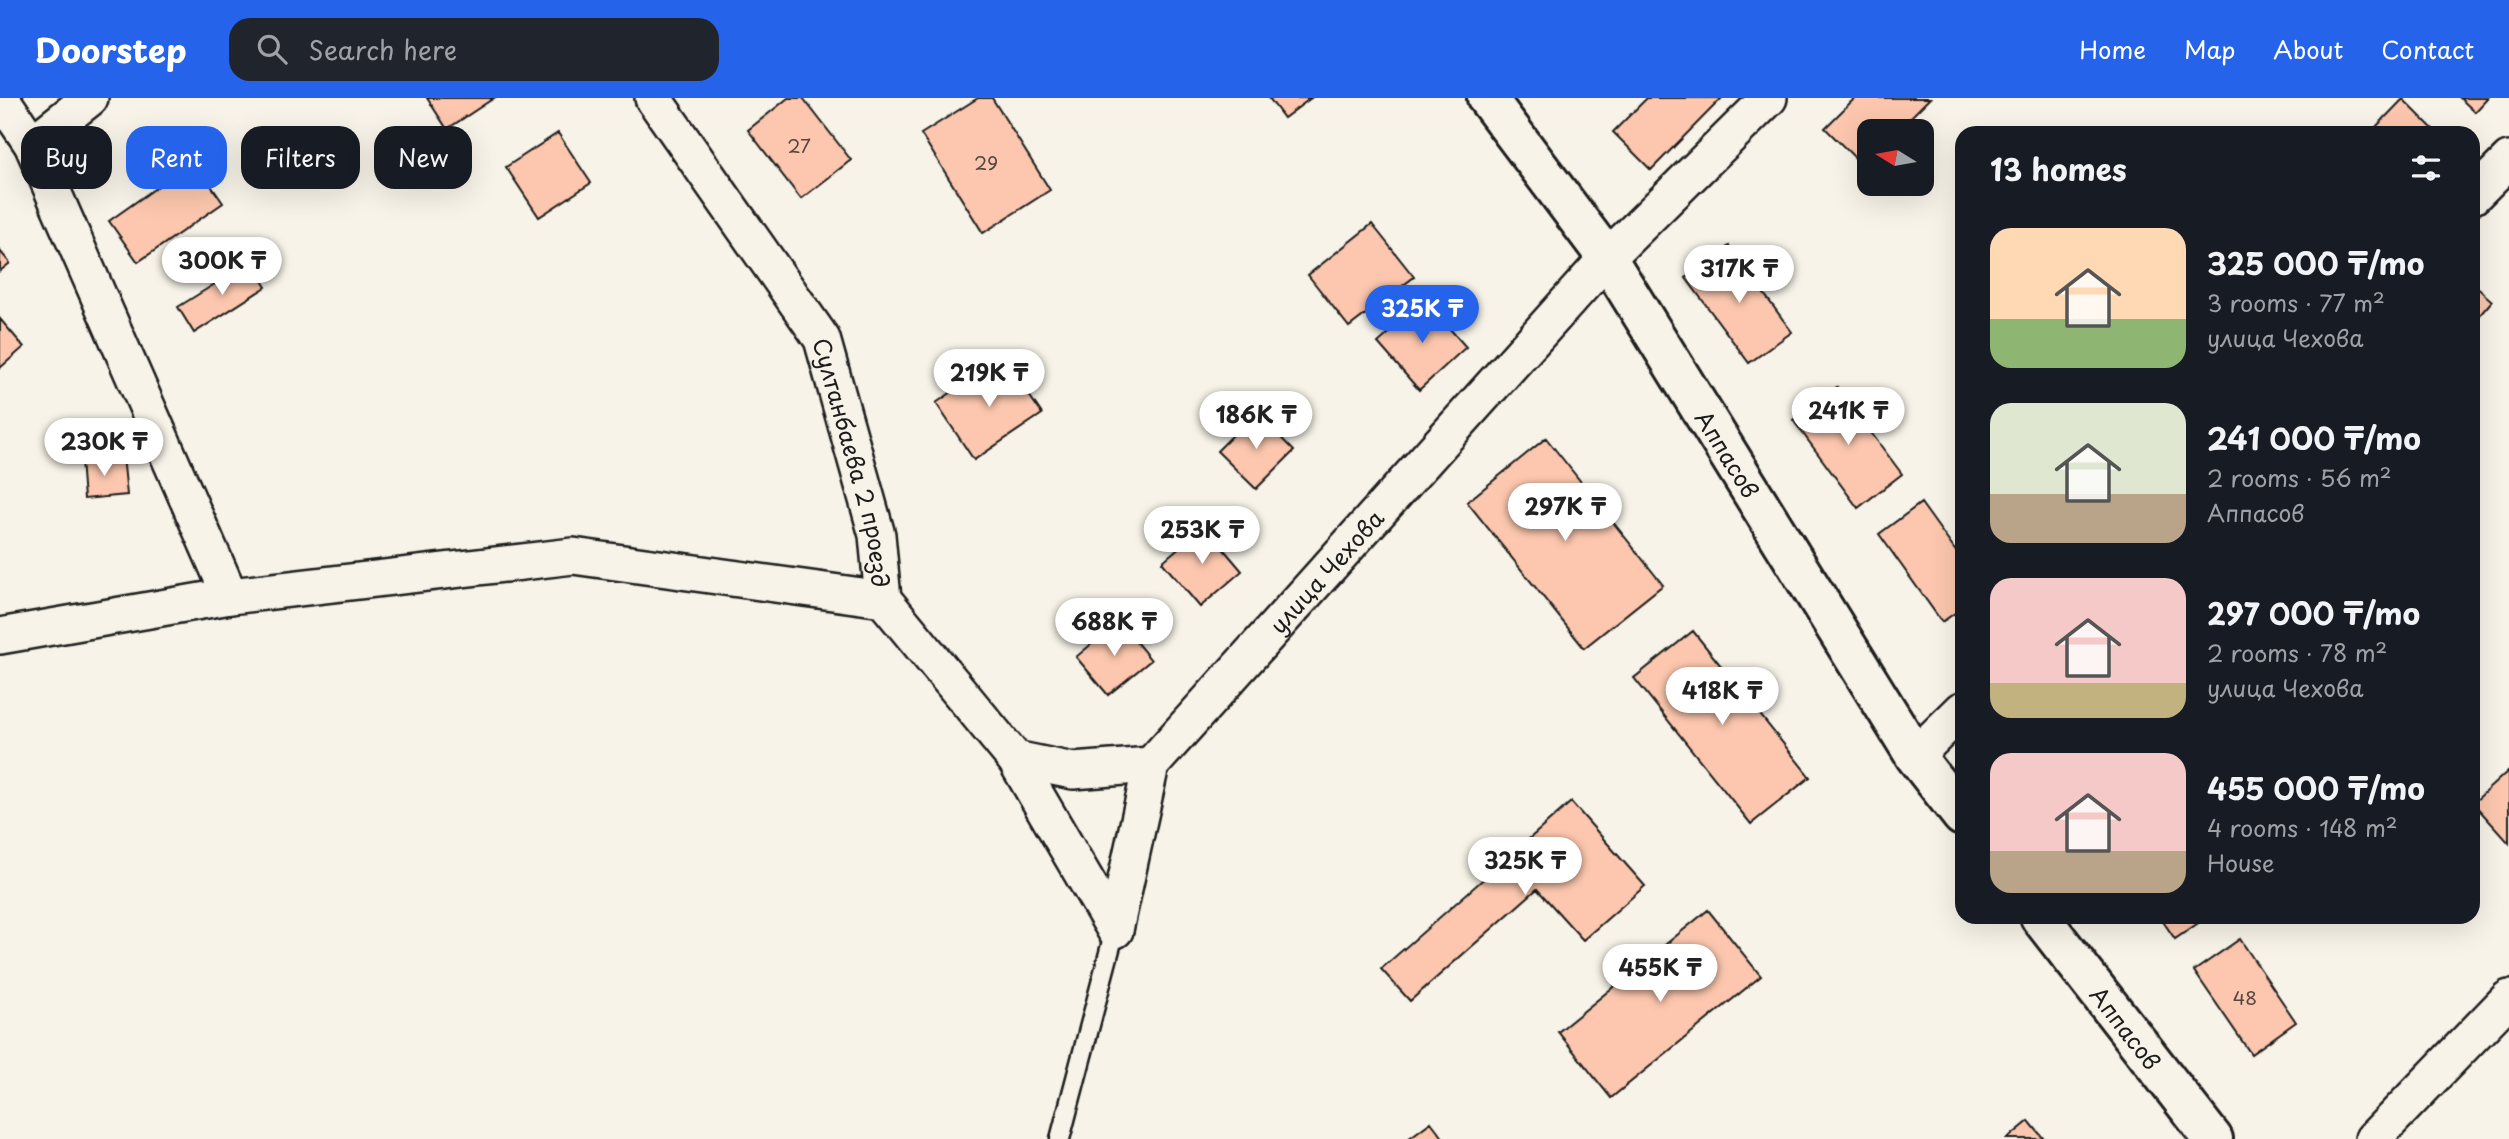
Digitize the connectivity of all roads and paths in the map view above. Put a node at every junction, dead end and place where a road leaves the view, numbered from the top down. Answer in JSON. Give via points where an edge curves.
{"nodes":[{"id":1,"x":1,"y":98,"type":"edge"},
{"id":2,"x":90,"y":98,"type":"edge"},
{"id":3,"x":653,"y":98,"type":"edge"},
{"id":4,"x":1487,"y":98,"type":"edge"},
{"id":5,"x":1769,"y":98,"type":"edge"},
{"id":6,"x":55,"y":126,"type":"edge"},
{"id":7,"x":21,"y":128,"type":"edge"},
{"id":8,"x":2509,"y":160,"type":"edge"},
{"id":9,"x":52,"y":189,"type":"edge"},
{"id":10,"x":2480,"y":189,"type":"edge"},
{"id":11,"x":1607,"y":258,"type":"junction"},
{"id":12,"x":230,"y":596,"type":"junction"},
{"id":13,"x":883,"y":599,"type":"junction"},
{"id":14,"x":0,"y":636,"type":"edge"},
{"id":15,"x":1955,"y":716,"type":"edge"},
{"id":16,"x":1915,"y":757,"type":"junction"},
{"id":17,"x":1015,"y":759,"type":"junction"},
{"id":18,"x":1151,"y":765,"type":"junction"},
{"id":19,"x":1955,"y":808,"type":"edge"},
{"id":20,"x":2045,"y":924,"type":"edge"},
{"id":21,"x":1115,"y":930,"type":"junction"},
{"id":22,"x":2509,"y":998,"type":"edge"},
{"id":23,"x":1060,"y":1139,"type":"edge"},
{"id":24,"x":2213,"y":1139,"type":"edge"},
{"id":25,"x":2373,"y":1139,"type":"edge"}],
"edges":[{"from":1,"to":7,"type":"street"},
{"from":2,"to":6,"type":"street"},
{"from":3,"to":13,"type":"street","name":"Султанбаева 2 проезд","via":[[822,339],[877,535]]},
{"from":4,"to":11,"type":"street","name":"Аппасов"},
{"from":5,"to":11,"type":"street","name":"улица Чехова"},
{"from":8,"to":10,"type":"street"},
{"from":9,"to":12,"type":"street"},
{"from":11,"to":16,"type":"street","name":"Аппасов"},
{"from":11,"to":18,"type":"street","name":"улица Чехова"},
{"from":12,"to":13,"type":"street","via":[[573,556]]},
{"from":12,"to":14,"type":"street"},
{"from":13,"to":17,"type":"street","name":"Султанбаева 2 проезд"},
{"from":15,"to":16,"type":"street"},
{"from":16,"to":19,"type":"street","name":"Аппасов"},
{"from":17,"to":18,"type":"street","via":[[1073,771]]},
{"from":17,"to":21,"type":"street","name":"Султанбаева 2 проезд"},
{"from":18,"to":21,"type":"street","name":"улица Чехова"},
{"from":20,"to":24,"type":"street","name":"Аппасов"},
{"from":21,"to":23,"type":"lane","name":"улица Чехова"},
{"from":22,"to":25,"type":"street"}]}
